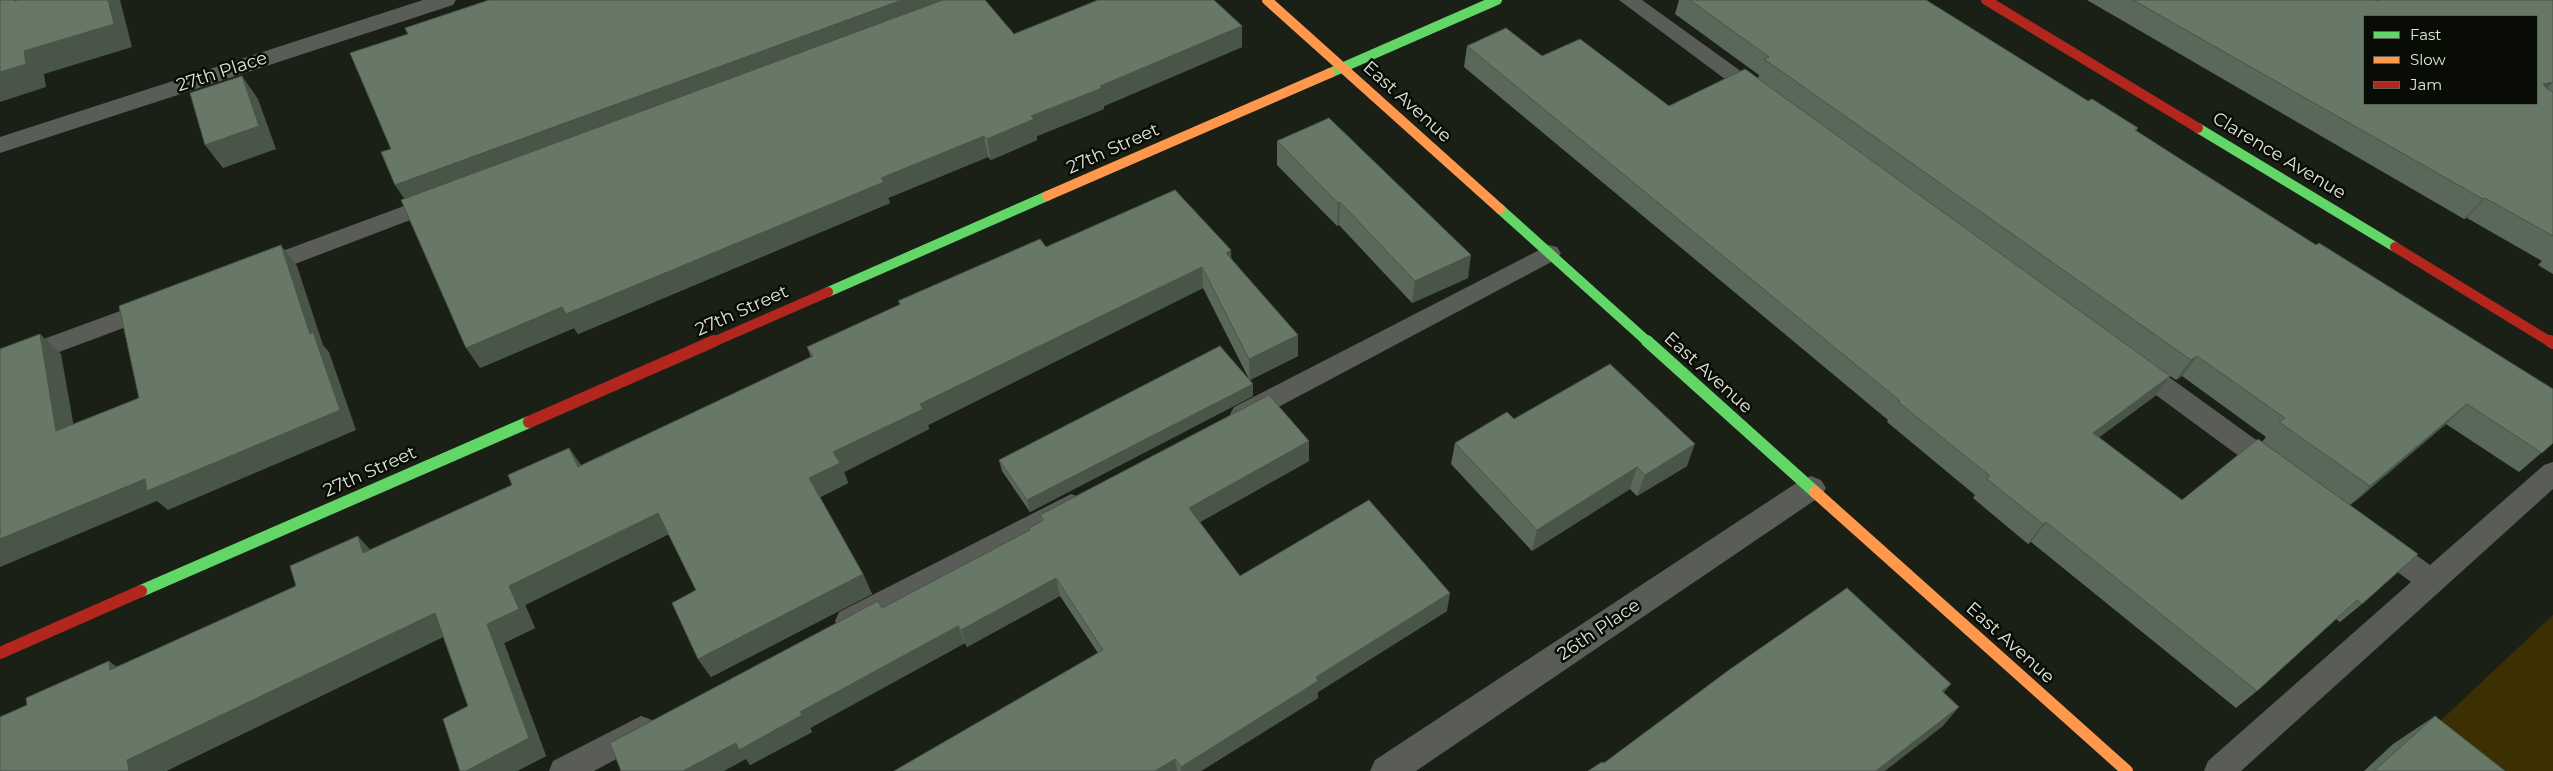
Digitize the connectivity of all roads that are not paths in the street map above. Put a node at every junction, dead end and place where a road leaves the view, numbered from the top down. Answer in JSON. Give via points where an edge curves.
{"nodes":[{"id":1,"x":445,"y":0,"type":"edge"},
{"id":2,"x":1267,"y":0,"type":"edge"},
{"id":3,"x":1497,"y":0,"type":"edge"},
{"id":4,"x":1628,"y":0,"type":"edge"},
{"id":5,"x":1986,"y":0,"type":"edge"},
{"id":6,"x":1342,"y":68,"type":"junction"},
{"id":7,"x":1781,"y":110,"type":"edge"},
{"id":8,"x":0,"y":145,"type":"edge"},
{"id":9,"x":457,"y":195,"type":"edge"},
{"id":10,"x":1549,"y":253,"type":"junction"},
{"id":11,"x":243,"y":274,"type":"edge"},
{"id":12,"x":168,"y":302,"type":"edge"},
{"id":13,"x":2553,"y":343,"type":"edge"},
{"id":14,"x":2119,"y":355,"type":"edge"},
{"id":15,"x":0,"y":365,"type":"edge"},
{"id":16,"x":1224,"y":424,"type":"edge"},
{"id":17,"x":2553,"y":473,"type":"edge"},
{"id":18,"x":2296,"y":483,"type":"edge"},
{"id":19,"x":1811,"y":488,"type":"junction"},
{"id":20,"x":1092,"y":493,"type":"edge"},
{"id":21,"x":2360,"y":530,"type":"edge"},
{"id":22,"x":2432,"y":582,"type":"junction"},
{"id":23,"x":828,"y":632,"type":"edge"},
{"id":24,"x":0,"y":653,"type":"edge"},
{"id":25,"x":661,"y":720,"type":"edge"},
{"id":26,"x":564,"y":771,"type":"edge"},
{"id":27,"x":1387,"y":771,"type":"edge"},
{"id":28,"x":2127,"y":771,"type":"edge"},
{"id":29,"x":2220,"y":771,"type":"edge"}],
"edges":[{"from":1,"to":8,"type":"street","name":"27th Place"},
{"from":2,"to":6,"type":"street","name":"East Avenue"},
{"from":3,"to":6,"type":"street","name":"27th Street"},
{"from":4,"to":7,"type":"lane"},
{"from":5,"to":13,"type":"street","name":"Clarence Avenue"},
{"from":6,"to":10,"type":"street","name":"East Avenue"},
{"from":6,"to":24,"type":"street","name":"27th Street"},
{"from":9,"to":11,"type":"lane"},
{"from":10,"to":16,"type":"lane"},
{"from":10,"to":19,"type":"street","name":"East Avenue"},
{"from":12,"to":15,"type":"lane"},
{"from":14,"to":18,"type":"lane"},
{"from":17,"to":22,"type":"lane"},
{"from":19,"to":27,"type":"street","name":"26th Place"},
{"from":19,"to":28,"type":"street","name":"East Avenue"},
{"from":20,"to":23,"type":"lane"},
{"from":21,"to":22,"type":"lane"},
{"from":22,"to":29,"type":"lane"},
{"from":25,"to":26,"type":"lane"}]}
